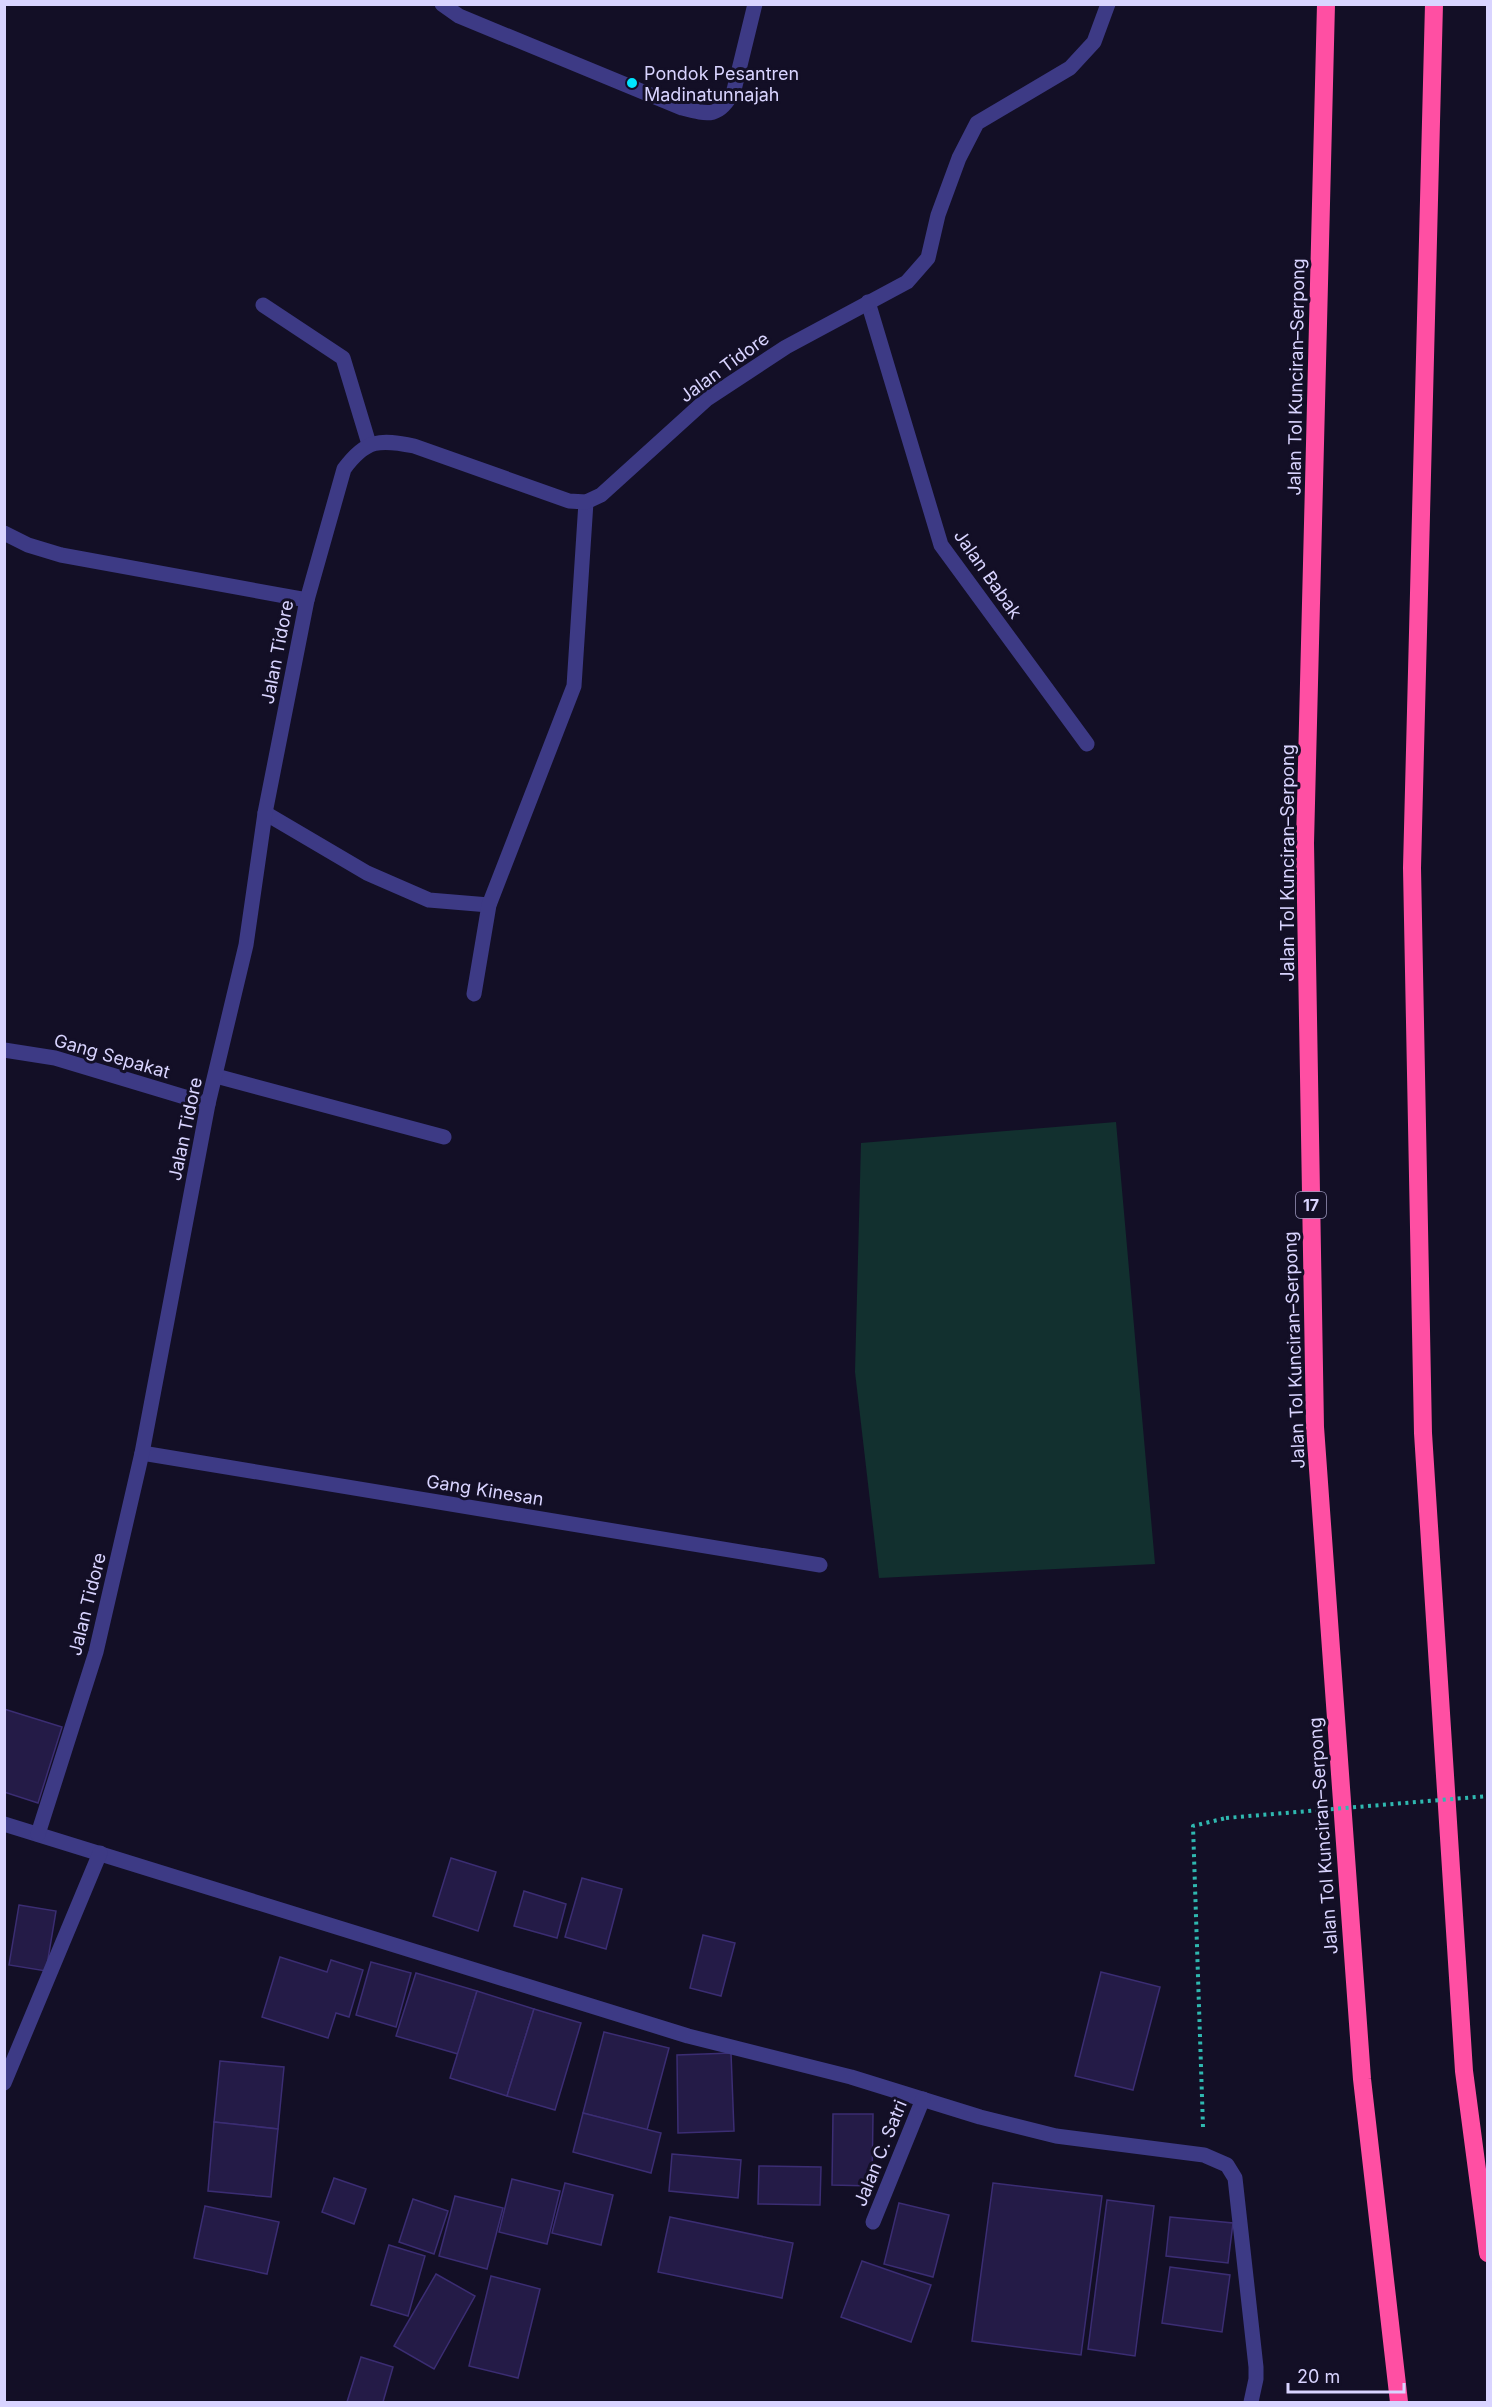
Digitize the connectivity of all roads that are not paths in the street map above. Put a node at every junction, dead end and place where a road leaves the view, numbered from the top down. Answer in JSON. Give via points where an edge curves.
{"nodes":[{"id":1,"x":442,"y":4,"type":"edge"},
{"id":2,"x":754,"y":4,"type":"edge"},
{"id":3,"x":1108,"y":4,"type":"edge"},
{"id":4,"x":1326,"y":4,"type":"edge"},
{"id":5,"x":1434,"y":4,"type":"edge"},
{"id":6,"x":462,"y":10,"type":"edge"},
{"id":7,"x":868,"y":302,"type":"junction"},
{"id":8,"x":263,"y":305,"type":"dead end"},
{"id":9,"x":369,"y":444,"type":"junction"},
{"id":10,"x":586,"y":502,"type":"junction"},
{"id":11,"x":4,"y":533,"type":"edge"},
{"id":12,"x":307,"y":600,"type":"junction"},
{"id":13,"x":1087,"y":744,"type":"dead end"},
{"id":14,"x":265,"y":813,"type":"junction"},
{"id":15,"x":489,"y":904,"type":"junction"},
{"id":16,"x":474,"y":994,"type":"dead end"},
{"id":17,"x":4,"y":1050,"type":"edge"},
{"id":18,"x":216,"y":1076,"type":"junction"},
{"id":19,"x":208,"y":1104,"type":"junction"},
{"id":20,"x":444,"y":1137,"type":"dead end"},
{"id":21,"x":142,"y":1453,"type":"junction"},
{"id":22,"x":820,"y":1565,"type":"dead end"},
{"id":23,"x":4,"y":1824,"type":"edge"},
{"id":24,"x":38,"y":1834,"type":"junction"},
{"id":25,"x":100,"y":1853,"type":"junction"},
{"id":26,"x":4,"y":2083,"type":"edge"},
{"id":27,"x":923,"y":2099,"type":"junction"},
{"id":28,"x":873,"y":2222,"type":"dead end"},
{"id":29,"x":1488,"y":2253,"type":"edge"},
{"id":30,"x":1251,"y":2403,"type":"edge"},
{"id":31,"x":1399,"y":2403,"type":"edge"}],
"edges":[{"from":1,"to":6,"type":"street"},
{"from":2,"to":6,"type":"street","via":[[734,90],[713,113],[682,108]]},
{"from":3,"to":7,"type":"street","name":"Jalan Tidore","via":[[1094,42],[1070,68],[977,123],[938,215],[928,258],[907,282]]},
{"from":4,"to":31,"type":"highway","name":"Jalan Tol Kunciran–Serpong","number":"17","via":[[1305,843],[1315,1427],[1362,2079]]},
{"from":5,"to":29,"type":"highway","via":[[1412,868],[1422,1421],[1464,2071]]},
{"from":7,"to":10,"type":"street","name":"Jalan Tidore","via":[[786,347],[707,399],[601,495]]},
{"from":7,"to":13,"type":"street","name":"Jalan Babak","via":[[940,544]]},
{"from":8,"to":9,"type":"street","via":[[343,358]]},
{"from":9,"to":10,"type":"street","via":[[388,441],[414,446],[569,501]]},
{"from":9,"to":12,"type":"street","name":"Jalan Tidore","via":[[344,469]]},
{"from":10,"to":15,"type":"street","via":[[574,686]]},
{"from":11,"to":12,"type":"street","via":[[61,555]]},
{"from":12,"to":14,"type":"street","name":"Jalan Tidore"},
{"from":14,"to":15,"type":"street","via":[[367,873],[429,900]]},
{"from":14,"to":18,"type":"street","name":"Jalan Tidore","via":[[246,945]]},
{"from":15,"to":16,"type":"street"},
{"from":17,"to":19,"type":"street","name":"Gang Sepakat","via":[[55,1058]]},
{"from":18,"to":19,"type":"street","name":"Jalan Tidore"},
{"from":18,"to":20,"type":"street"},
{"from":19,"to":21,"type":"street","name":"Jalan Tidore"},
{"from":21,"to":22,"type":"street","name":"Gang Kinesan"},
{"from":21,"to":24,"type":"street","name":"Jalan Tidore","via":[[96,1652]]},
{"from":23,"to":24,"type":"street"},
{"from":24,"to":25,"type":"street"},
{"from":25,"to":26,"type":"street"},
{"from":25,"to":27,"type":"street","via":[[688,2036]]},
{"from":27,"to":28,"type":"street","name":"Jalan C. Satri"},
{"from":27,"to":30,"type":"street","via":[[1056,2136],[1204,2156],[1227,2165],[1235,2178],[1256,2367]]}]}
